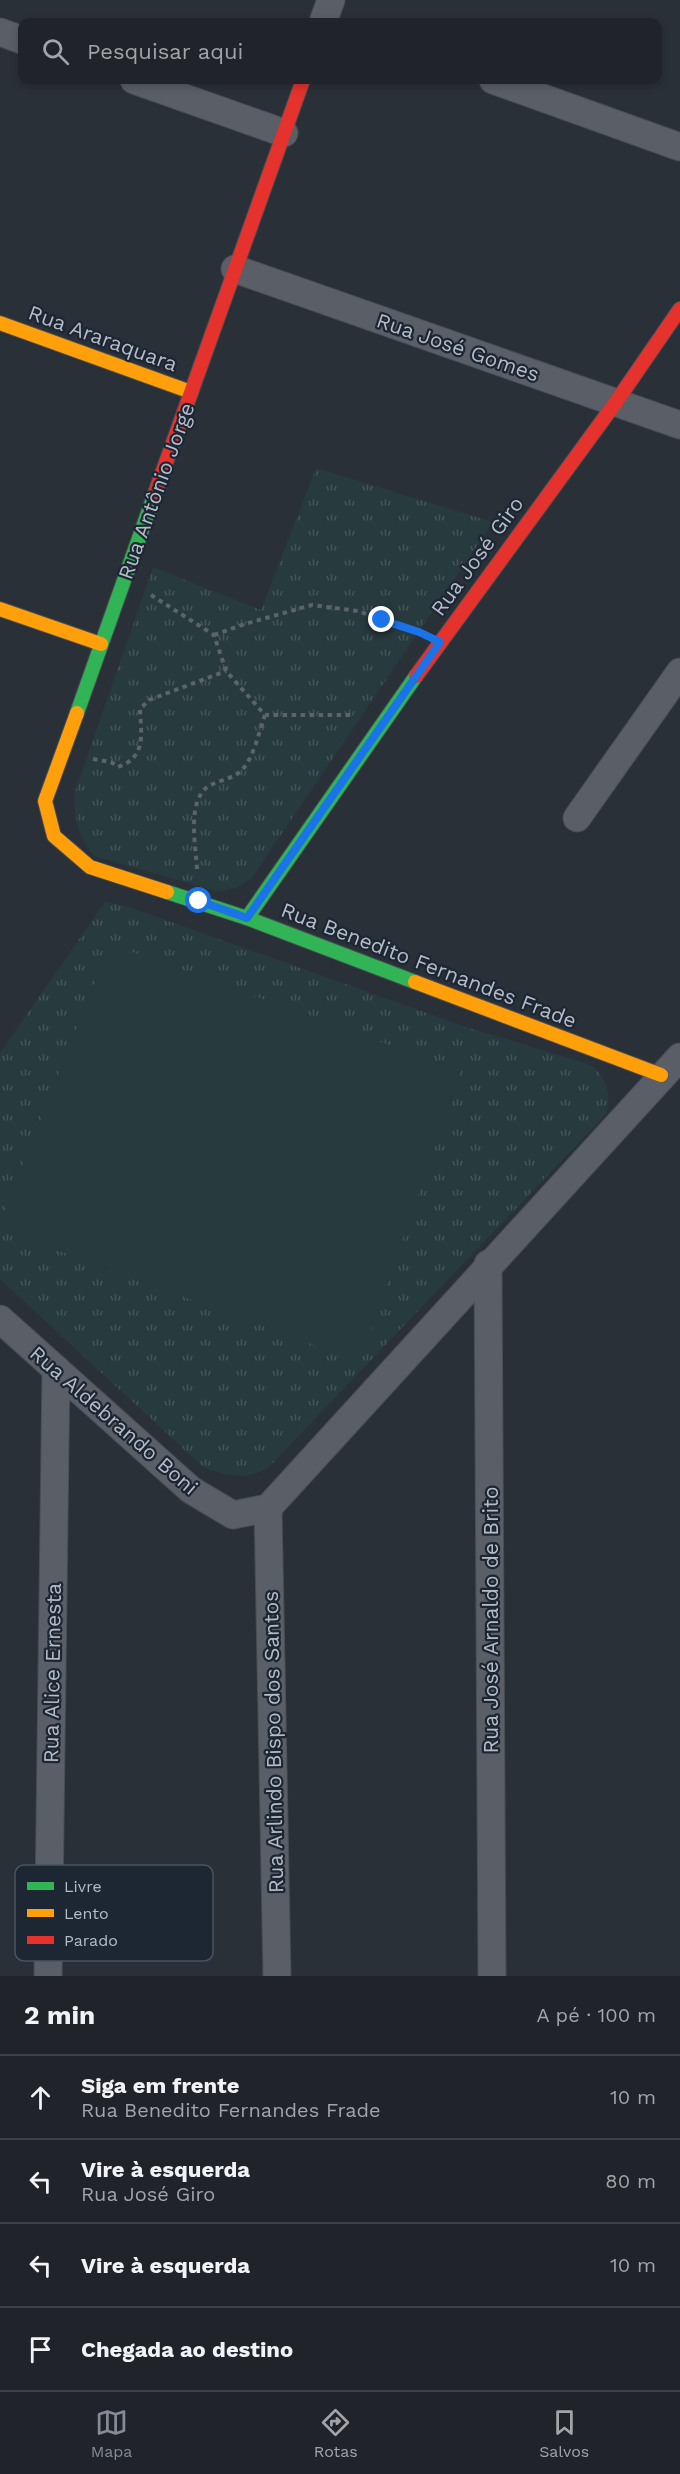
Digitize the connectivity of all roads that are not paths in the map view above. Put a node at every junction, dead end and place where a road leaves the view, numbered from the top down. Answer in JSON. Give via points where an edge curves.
{"nodes":[{"id":1,"x":0,"y":32,"type":"edge"},
{"id":2,"x":18,"y":39,"type":"edge"},
{"id":3,"x":145,"y":84,"type":"edge"},
{"id":4,"x":302,"y":84,"type":"edge"},
{"id":5,"x":505,"y":84,"type":"edge"},
{"id":6,"x":284,"y":133,"type":"junction"},
{"id":7,"x":680,"y":147,"type":"edge"},
{"id":8,"x":235,"y":269,"type":"junction"},
{"id":9,"x":680,"y":309,"type":"edge"},
{"id":10,"x":0,"y":324,"type":"edge"},
{"id":11,"x":191,"y":392,"type":"junction"},
{"id":12,"x":616,"y":402,"type":"junction"},
{"id":13,"x":680,"y":425,"type":"edge"},
{"id":14,"x":0,"y":609,"type":"edge"},
{"id":15,"x":101,"y":644,"type":"junction"},
{"id":16,"x":680,"y":672,"type":"edge"},
{"id":17,"x":45,"y":801,"type":"joint"},
{"id":18,"x":577,"y":818,"type":"dead end"},
{"id":19,"x":247,"y":918,"type":"junction"},
{"id":20,"x":680,"y":1057,"type":"edge"},
{"id":21,"x":661,"y":1075,"type":"junction"},
{"id":22,"x":489,"y":1264,"type":"junction"},
{"id":23,"x":0,"y":1319,"type":"edge"},
{"id":24,"x":56,"y":1369,"type":"junction"},
{"id":25,"x":268,"y":1508,"type":"junction"},
{"id":26,"x":49,"y":1865,"type":"edge"},
{"id":27,"x":48,"y":1961,"type":"edge"},
{"id":28,"x":48,"y":1976,"type":"edge"},
{"id":29,"x":277,"y":1976,"type":"edge"},
{"id":30,"x":492,"y":1976,"type":"edge"}],
"edges":[{"from":1,"to":2,"type":"street"},
{"from":3,"to":6,"type":"street"},
{"from":4,"to":6,"type":"street","name":"Rua Antônio Jorge"},
{"from":5,"to":7,"type":"street"},
{"from":6,"to":8,"type":"street","name":"Rua Antônio Jorge"},
{"from":8,"to":11,"type":"street","name":"Rua Antônio Jorge"},
{"from":8,"to":12,"type":"street","name":"Rua José Gomes"},
{"from":9,"to":12,"type":"street","name":"Rua José Giro"},
{"from":10,"to":11,"type":"street","name":"Rua Araraquara"},
{"from":11,"to":15,"type":"street","name":"Rua Antônio Jorge"},
{"from":12,"to":13,"type":"street","name":"Rua José Gomes"},
{"from":12,"to":19,"type":"street","name":"Rua José Giro","via":[[440,642]]},
{"from":14,"to":15,"type":"street"},
{"from":15,"to":17,"type":"street","name":"Rua Antônio Jorge"},
{"from":16,"to":18,"type":"street"},
{"from":17,"to":19,"type":"street","name":"Rua Benedito Fernandes Frade","via":[[54,836],[90,867]]},
{"from":19,"to":21,"type":"street","name":"Rua Benedito Fernandes Frade"},
{"from":20,"to":21,"type":"street"},
{"from":21,"to":22,"type":"street"},
{"from":22,"to":25,"type":"street"},
{"from":22,"to":30,"type":"street","name":"Rua José Arnaldo de Brito"},
{"from":23,"to":24,"type":"street","name":"Rua Aldebrando Boni"},
{"from":24,"to":25,"type":"street","name":"Rua Aldebrando Boni","via":[[191,1490],[233,1515]]},
{"from":24,"to":26,"type":"street","name":"Rua Alice Ernesta"},
{"from":25,"to":29,"type":"street","name":"Rua Arlindo Bispo dos Santos"},
{"from":27,"to":28,"type":"street","name":"Rua Alice Ernesta"}]}
